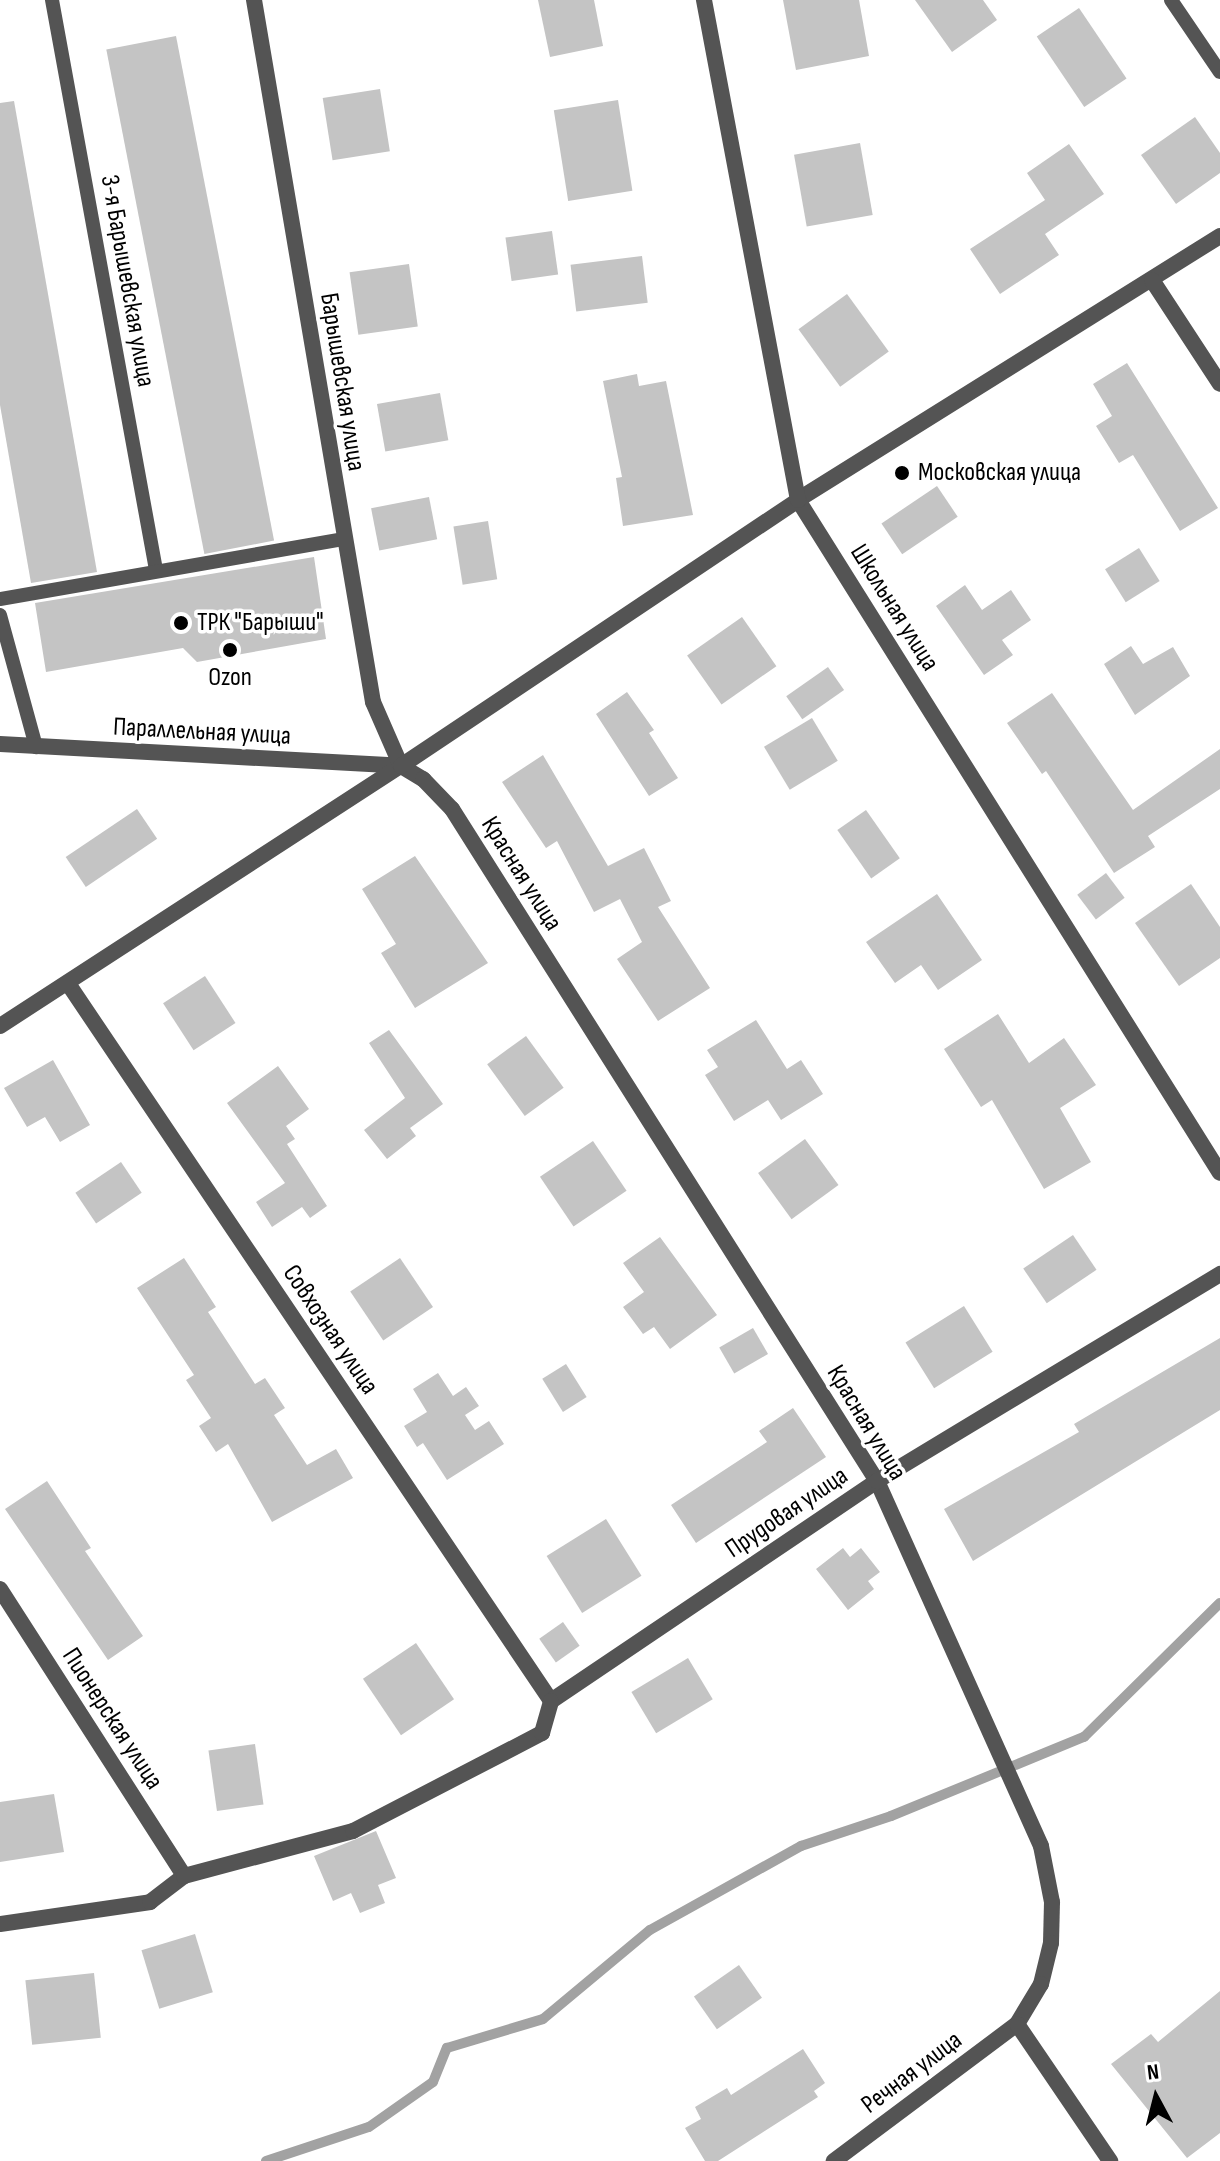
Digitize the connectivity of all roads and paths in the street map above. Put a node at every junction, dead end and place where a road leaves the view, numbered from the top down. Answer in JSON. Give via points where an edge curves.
{"nodes":[{"id":1,"x":52,"y":0,"type":"edge"},
{"id":2,"x":254,"y":0,"type":"edge"},
{"id":3,"x":704,"y":0,"type":"edge"},
{"id":4,"x":1171,"y":0,"type":"edge"},
{"id":5,"x":1220,"y":72,"type":"edge"},
{"id":6,"x":1220,"y":236,"type":"edge"},
{"id":7,"x":1152,"y":280,"type":"junction"},
{"id":8,"x":1220,"y":384,"type":"edge"},
{"id":9,"x":798,"y":500,"type":"junction"},
{"id":10,"x":343,"y":539,"type":"junction"},
{"id":11,"x":156,"y":570,"type":"junction"},
{"id":12,"x":0,"y":599,"type":"edge"},
{"id":13,"x":0,"y":615,"type":"edge"},
{"id":14,"x":0,"y":744,"type":"edge"},
{"id":15,"x":36,"y":747,"type":"junction"},
{"id":16,"x":401,"y":766,"type":"junction"},
{"id":17,"x":69,"y":985,"type":"junction"},
{"id":18,"x":0,"y":1026,"type":"edge"},
{"id":19,"x":1220,"y":1173,"type":"edge"},
{"id":20,"x":1220,"y":1274,"type":"edge"},
{"id":21,"x":877,"y":1481,"type":"junction"},
{"id":22,"x":0,"y":1589,"type":"edge"},
{"id":23,"x":551,"y":1701,"type":"junction"},
{"id":24,"x":184,"y":1876,"type":"junction"},
{"id":25,"x":0,"y":1924,"type":"edge"},
{"id":26,"x":1017,"y":2024,"type":"junction"},
{"id":27,"x":834,"y":2161,"type":"edge"},
{"id":28,"x":1110,"y":2161,"type":"edge"}],
"edges":[{"from":1,"to":11,"type":"lane","name":"3-я Барышевская улица"},
{"from":2,"to":10,"type":"street","name":"Барышевская улица"},
{"from":3,"to":9,"type":"street","name":"Школьная улица"},
{"from":4,"to":5,"type":"lane"},
{"from":6,"to":7,"type":"street"},
{"from":7,"to":8,"type":"street"},
{"from":7,"to":9,"type":"street"},
{"from":9,"to":16,"type":"street"},
{"from":9,"to":19,"type":"street","name":"Школьная улица"},
{"from":10,"to":11,"type":"lane"},
{"from":10,"to":16,"type":"street","name":"Барышевская улица","via":[[373,702]]},
{"from":11,"to":12,"type":"lane"},
{"from":13,"to":15,"type":"lane"},
{"from":14,"to":15,"type":"street","name":"Параллельная улица"},
{"from":15,"to":16,"type":"street","name":"Параллельная улица"},
{"from":16,"to":17,"type":"street"},
{"from":16,"to":21,"type":"street","name":"Красная улица","via":[[452,809]]},
{"from":17,"to":18,"type":"street"},
{"from":17,"to":23,"type":"street","name":"Совхозная улица"},
{"from":20,"to":21,"type":"street","name":"Прудовая улица"},
{"from":21,"to":23,"type":"street","name":"Прудовая улица"},
{"from":21,"to":26,"type":"street","name":"Красная улица","via":[[1041,1846],[1052,1902],[1051,1943],[1041,1984]]},
{"from":22,"to":24,"type":"street","name":"Пионерская улица"},
{"from":23,"to":24,"type":"street","via":[[542,1733],[353,1831]]},
{"from":24,"to":25,"type":"street","via":[[150,1902]]},
{"from":26,"to":27,"type":"street","name":"Речная улица"},
{"from":26,"to":28,"type":"street"}]}
